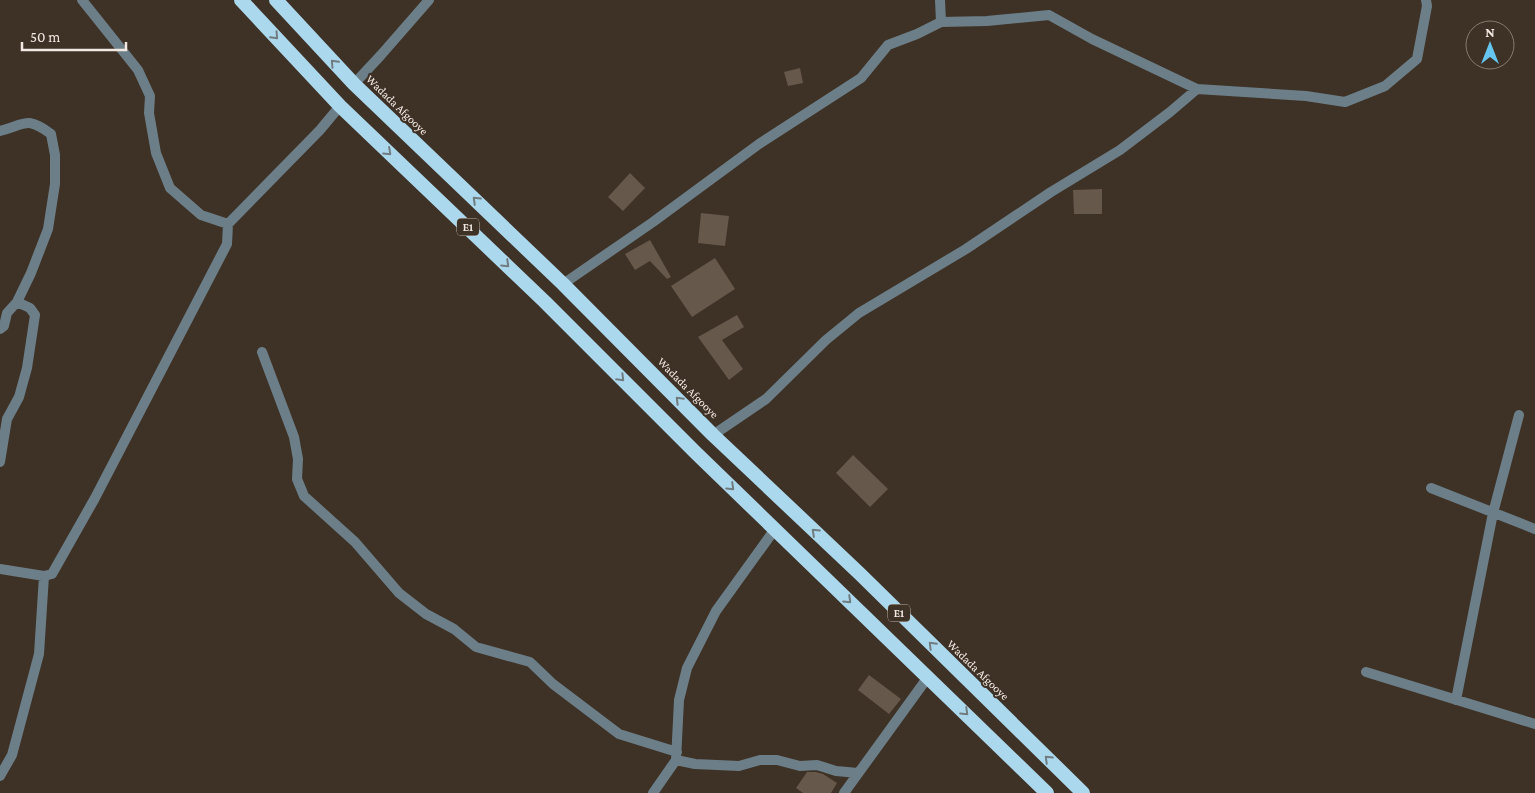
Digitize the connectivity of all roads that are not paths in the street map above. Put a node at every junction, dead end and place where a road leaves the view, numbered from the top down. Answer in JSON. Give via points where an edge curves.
{"nodes":[{"id":1,"x":82,"y":0,"type":"edge"},
{"id":2,"x":241,"y":0,"type":"edge"},
{"id":3,"x":276,"y":0,"type":"edge"},
{"id":4,"x":429,"y":0,"type":"edge"},
{"id":5,"x":940,"y":0,"type":"edge"},
{"id":6,"x":1426,"y":0,"type":"edge"},
{"id":7,"x":941,"y":22,"type":"junction"},
{"id":8,"x":354,"y":84,"type":"junction"},
{"id":9,"x":1197,"y":89,"type":"junction"},
{"id":10,"x":340,"y":106,"type":"junction"},
{"id":11,"x":0,"y":132,"type":"edge"},
{"id":12,"x":228,"y":224,"type":"junction"},
{"id":13,"x":563,"y":284,"type":"junction"},
{"id":14,"x":17,"y":302,"type":"junction"},
{"id":15,"x":0,"y":329,"type":"edge"},
{"id":16,"x":262,"y":352,"type":"dead end"},
{"id":17,"x":1519,"y":415,"type":"dead end"},
{"id":18,"x":713,"y":435,"type":"junction"},
{"id":19,"x":0,"y":462,"type":"edge"},
{"id":20,"x":1431,"y":488,"type":"dead end"},
{"id":21,"x":1493,"y":513,"type":"junction"},
{"id":22,"x":775,"y":529,"type":"junction"},
{"id":23,"x":1535,"y":529,"type":"edge"},
{"id":24,"x":0,"y":568,"type":"edge"},
{"id":25,"x":44,"y":576,"type":"junction"},
{"id":26,"x":1366,"y":672,"type":"dead end"},
{"id":27,"x":928,"y":677,"type":"junction"},
{"id":28,"x":1456,"y":700,"type":"junction"},
{"id":29,"x":1535,"y":724,"type":"edge"},
{"id":30,"x":677,"y":756,"type":"junction"},
{"id":31,"x":858,"y":773,"type":"junction"},
{"id":32,"x":0,"y":776,"type":"edge"},
{"id":33,"x":654,"y":793,"type":"edge"},
{"id":34,"x":844,"y":793,"type":"edge"},
{"id":35,"x":1047,"y":793,"type":"edge"},
{"id":36,"x":1083,"y":793,"type":"edge"}],
"edges":[{"from":1,"to":12,"type":"street","via":[[138,70],[150,96],[149,113],[156,153],[170,188],[201,216]]},
{"from":2,"to":10,"type":"highway","number":"E1","one_way":true},
{"from":8,"to":3,"type":"highway","name":"Wadada Afgooye","number":"E1","one_way":true},
{"from":4,"to":8,"type":"street"},
{"from":5,"to":7,"type":"street"},
{"from":6,"to":9,"type":"street","via":[[1418,60],[1385,86],[1353,99],[1345,102],[1306,96]]},
{"from":7,"to":9,"type":"street","via":[[1049,14],[1092,39]]},
{"from":7,"to":13,"type":"street","via":[[888,45],[861,78],[759,144]]},
{"from":13,"to":8,"type":"highway","name":"Wadada Afgooye","number":"E1","one_way":true},
{"from":9,"to":18,"type":"street","via":[[1120,150],[859,313],[826,340],[766,399]]},
{"from":10,"to":12,"type":"street"},
{"from":10,"to":22,"type":"highway","number":"E1","one_way":true,"via":[[538,295]]},
{"from":11,"to":14,"type":"street","via":[[29,122],[39,126],[51,134],[55,155],[55,184],[48,229]]},
{"from":12,"to":25,"type":"street","via":[[227,244],[95,498],[52,574]]},
{"from":18,"to":13,"type":"highway","name":"Wadada Afgooye","number":"E1","one_way":true},
{"from":14,"to":15,"type":"street","via":[[6,313],[4,326]]},
{"from":14,"to":19,"type":"street","via":[[30,308],[35,315],[27,368],[19,397],[7,419]]},
{"from":16,"to":30,"type":"street","via":[[294,438],[297,479],[304,496],[355,542],[399,593],[476,647],[530,662],[553,684],[619,734]]},
{"from":17,"to":21,"type":"street"},
{"from":36,"to":18,"type":"highway","name":"Wadada Afgooye","number":"E1","one_way":true},
{"from":20,"to":21,"type":"street"},
{"from":21,"to":23,"type":"street"},
{"from":21,"to":28,"type":"street"},
{"from":22,"to":27,"type":"highway","number":"E1","one_way":true},
{"from":22,"to":30,"type":"street","via":[[716,611],[686,668],[679,700]]},
{"from":24,"to":25,"type":"street"},
{"from":25,"to":32,"type":"street","via":[[39,654],[12,755]]},
{"from":26,"to":28,"type":"street"},
{"from":27,"to":31,"type":"street"},
{"from":27,"to":35,"type":"highway","number":"E1","one_way":true},
{"from":28,"to":29,"type":"street"},
{"from":30,"to":31,"type":"street","via":[[694,764],[739,766],[760,760],[777,760]]},
{"from":30,"to":33,"type":"street"},
{"from":31,"to":34,"type":"street"}]}
